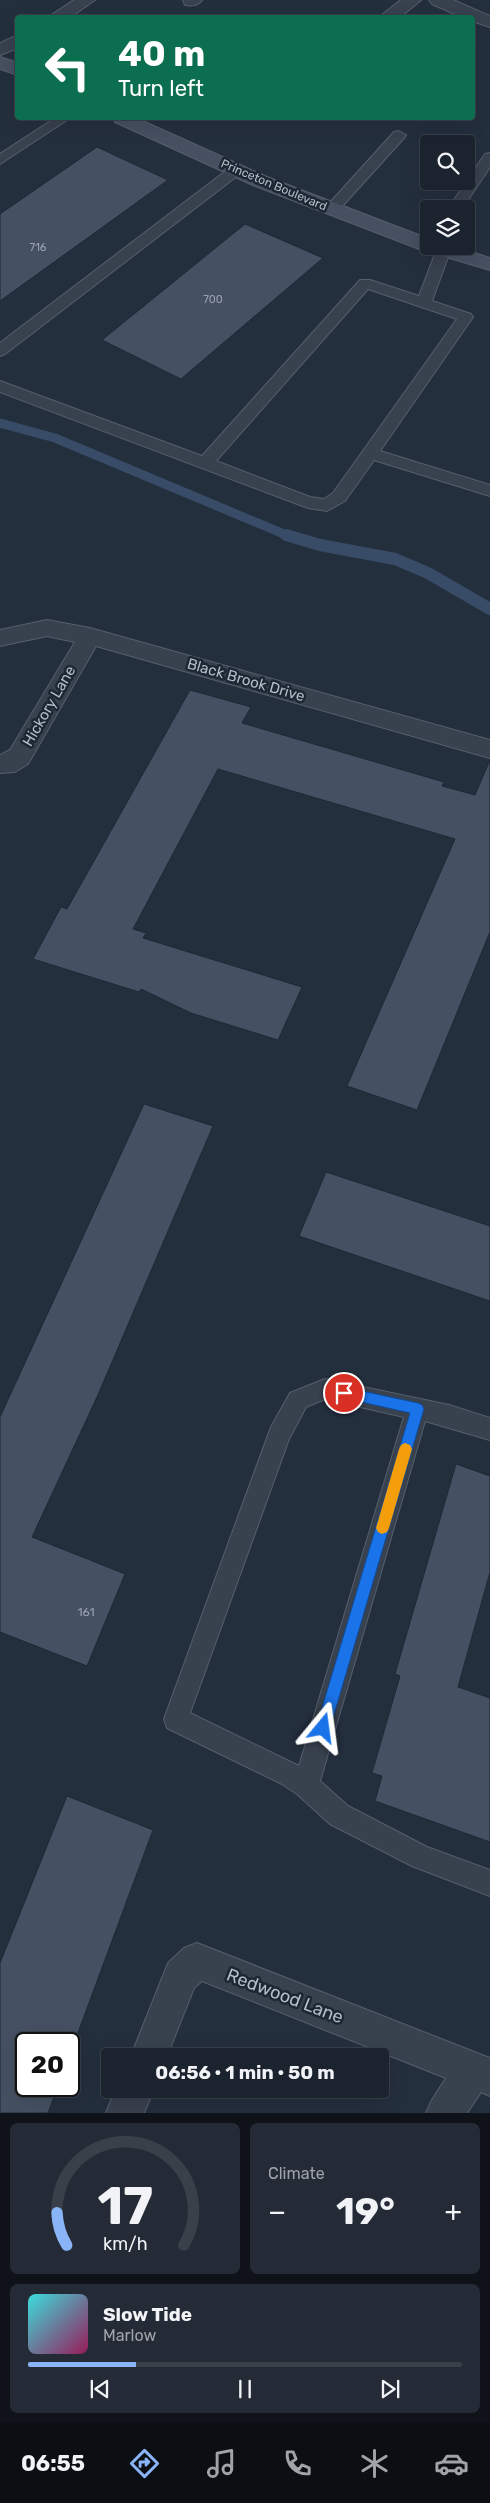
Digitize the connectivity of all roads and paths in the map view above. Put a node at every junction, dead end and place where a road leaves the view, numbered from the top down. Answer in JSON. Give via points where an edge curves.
{"nodes":[{"id":1,"x":86,"y":0,"type":"edge"},
{"id":2,"x":412,"y":0,"type":"edge"},
{"id":3,"x":438,"y":0,"type":"edge"},
{"id":4,"x":61,"y":15,"type":"edge"},
{"id":5,"x":391,"y":15,"type":"edge"},
{"id":6,"x":473,"y":15,"type":"edge"},
{"id":7,"x":475,"y":16,"type":"edge"},
{"id":8,"x":490,"y":22,"type":"edge"},
{"id":9,"x":15,"y":42,"type":"edge"},
{"id":10,"x":0,"y":50,"type":"edge"},
{"id":11,"x":0,"y":62,"type":"edge"},
{"id":12,"x":15,"y":69,"type":"edge"},
{"id":13,"x":60,"y":120,"type":"edge"},
{"id":14,"x":126,"y":120,"type":"edge"},
{"id":15,"x":400,"y":135,"type":"dead end"},
{"id":16,"x":490,"y":157,"type":"edge"},
{"id":17,"x":0,"y":160,"type":"edge"},
{"id":18,"x":236,"y":170,"type":"junction"},
{"id":19,"x":461,"y":200,"type":"edge"},
{"id":20,"x":332,"y":210,"type":"junction"},
{"id":21,"x":420,"y":241,"type":"edge"},
{"id":22,"x":435,"y":255,"type":"edge"},
{"id":23,"x":462,"y":255,"type":"edge"},
{"id":24,"x":490,"y":264,"type":"edge"},
{"id":25,"x":424,"y":302,"type":"junction"},
{"id":26,"x":0,"y":351,"type":"edge"},
{"id":27,"x":0,"y":386,"type":"edge"},
{"id":28,"x":370,"y":453,"type":"junction"},
{"id":29,"x":205,"y":463,"type":"junction"},
{"id":30,"x":490,"y":491,"type":"edge"},
{"id":31,"x":90,"y":636,"type":"junction"},
{"id":32,"x":0,"y":638,"type":"edge"},
{"id":33,"x":490,"y":750,"type":"edge"},
{"id":34,"x":0,"y":764,"type":"edge"},
{"id":35,"x":418,"y":1409,"type":"junction"},
{"id":36,"x":490,"y":1429,"type":"edge"},
{"id":37,"x":306,"y":1785,"type":"junction"},
{"id":38,"x":490,"y":1883,"type":"edge"},
{"id":39,"x":152,"y":2048,"type":"edge"},
{"id":40,"x":482,"y":2074,"type":"edge"},
{"id":41,"x":131,"y":2098,"type":"edge"},
{"id":42,"x":125,"y":2113,"type":"edge"},
{"id":43,"x":445,"y":2113,"type":"edge"}],
"edges":[{"from":1,"to":4,"type":"street"},
{"from":2,"to":5,"type":"street"},
{"from":3,"to":6,"type":"street"},
{"from":7,"to":8,"type":"street"},
{"from":9,"to":10,"type":"street"},
{"from":11,"to":12,"type":"main road"},
{"from":13,"to":17,"type":"lane"},
{"from":14,"to":18,"type":"main road","name":"Princeton Boulevard"},
{"from":15,"to":20,"type":"lane"},
{"from":16,"to":19,"type":"lane"},
{"from":18,"to":20,"type":"main road","name":"Princeton Boulevard"},
{"from":18,"to":26,"type":"lane"},
{"from":20,"to":21,"type":"main road","name":"Princeton Boulevard"},
{"from":22,"to":25,"type":"lane"},
{"from":23,"to":24,"type":"main road","name":"Princeton Boulevard"},
{"from":25,"to":28,"type":"lane","via":[[466,318]]},
{"from":25,"to":29,"type":"lane","via":[[365,283]]},
{"from":27,"to":29,"type":"lane"},
{"from":28,"to":29,"type":"lane","via":[[339,497],[327,505],[308,502]]},
{"from":28,"to":30,"type":"lane"},
{"from":31,"to":32,"type":"street","name":"Black Brook Drive","via":[[46,628]]},
{"from":31,"to":33,"type":"street","name":"Black Brook Drive"},
{"from":31,"to":34,"type":"street","name":"Hickory Lane","via":[[19,757],[6,765]]},
{"from":35,"to":36,"type":"lane"},
{"from":35,"to":37,"type":"lane"},
{"from":35,"to":37,"type":"lane","via":[[325,1389],[298,1400],[279,1435],[176,1719]]},
{"from":37,"to":38,"type":"lane","via":[[339,1815],[421,1857]]},
{"from":39,"to":40,"type":"street","name":"Redwood Lane","via":[[182,1976],[197,1961]]},
{"from":40,"to":43,"type":"street","name":"Redwood Lane"},
{"from":41,"to":42,"type":"street"}]}
